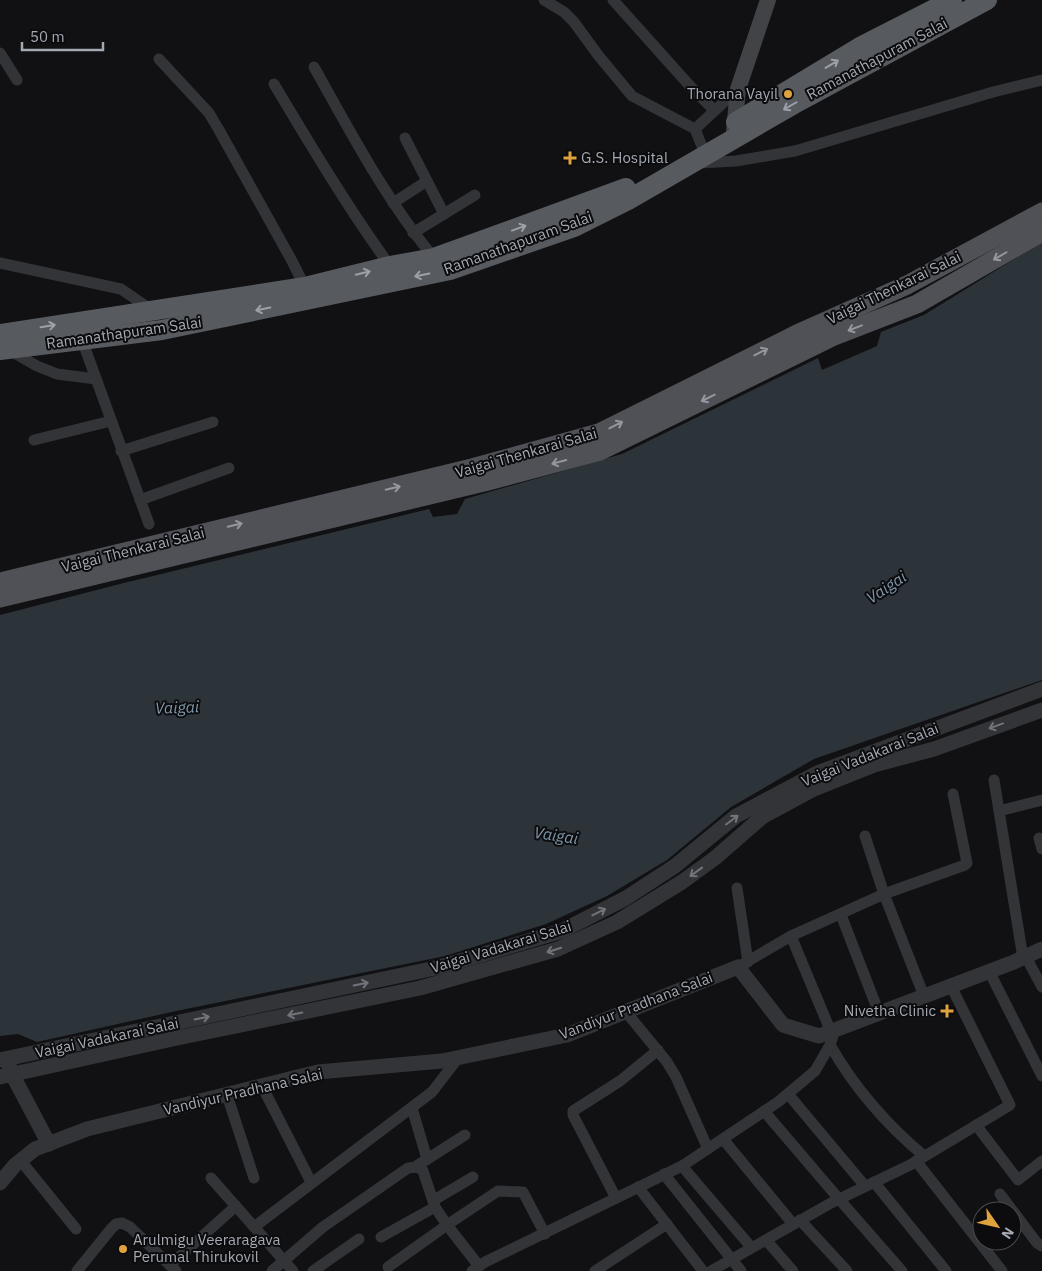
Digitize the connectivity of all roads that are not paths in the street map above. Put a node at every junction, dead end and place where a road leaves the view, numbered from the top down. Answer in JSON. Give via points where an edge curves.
{"nodes":[{"id":1,"x":544,"y":0,"type":"edge"},
{"id":2,"x":614,"y":0,"type":"edge"},
{"id":3,"x":768,"y":0,"type":"edge"},
{"id":4,"x":952,"y":0,"type":"edge"},
{"id":5,"x":987,"y":0,"type":"edge"},
{"id":6,"x":0,"y":53,"type":"edge"},
{"id":7,"x":158,"y":59,"type":"dead end"},
{"id":8,"x":314,"y":67,"type":"dead end"},
{"id":9,"x":17,"y":80,"type":"dead end"},
{"id":10,"x":1042,"y":80,"type":"edge"},
{"id":11,"x":274,"y":84,"type":"dead end"},
{"id":12,"x":738,"y":89,"type":"junction"},
{"id":13,"x":714,"y":110,"type":"junction"},
{"id":14,"x":734,"y":131,"type":"junction"},
{"id":15,"x":698,"y":136,"type":"junction"},
{"id":16,"x":406,"y":138,"type":"dead end"},
{"id":17,"x":690,"y":164,"type":"junction"},
{"id":18,"x":670,"y":165,"type":"junction"},
{"id":19,"x":427,"y":181,"type":"junction"},
{"id":20,"x":475,"y":195,"type":"dead end"},
{"id":21,"x":393,"y":203,"type":"junction"},
{"id":22,"x":1042,"y":212,"type":"edge"},
{"id":23,"x":444,"y":214,"type":"junction"},
{"id":24,"x":1042,"y":232,"type":"edge"},
{"id":25,"x":413,"y":233,"type":"junction"},
{"id":26,"x":434,"y":258,"type":"junction"},
{"id":27,"x":0,"y":263,"type":"edge"},
{"id":28,"x":390,"y":266,"type":"junction"},
{"id":29,"x":304,"y":287,"type":"junction"},
{"id":30,"x":153,"y":309,"type":"junction"},
{"id":31,"x":162,"y":330,"type":"junction"},
{"id":32,"x":82,"y":340,"type":"junction"},
{"id":33,"x":2,"y":344,"type":"edge"},
{"id":34,"x":96,"y":378,"type":"junction"},
{"id":35,"x":111,"y":421,"type":"junction"},
{"id":36,"x":212,"y":422,"type":"dead end"},
{"id":37,"x":34,"y":440,"type":"dead end"},
{"id":38,"x":122,"y":451,"type":"junction"},
{"id":39,"x":229,"y":468,"type":"dead end"},
{"id":40,"x":140,"y":500,"type":"junction"},
{"id":41,"x":149,"y":524,"type":"dead end"},
{"id":42,"x":0,"y":582,"type":"edge"},
{"id":43,"x":0,"y":598,"type":"edge"},
{"id":44,"x":1042,"y":689,"type":"edge"},
{"id":45,"x":1042,"y":710,"type":"edge"},
{"id":46,"x":994,"y":780,"type":"dead end"},
{"id":47,"x":953,"y":794,"type":"dead end"},
{"id":48,"x":1042,"y":800,"type":"edge"},
{"id":49,"x":999,"y":811,"type":"junction"},
{"id":50,"x":865,"y":836,"type":"dead end"},
{"id":51,"x":737,"y":888,"type":"dead end"},
{"id":52,"x":884,"y":894,"type":"junction"},
{"id":53,"x":841,"y":915,"type":"junction"},
{"id":54,"x":791,"y":936,"type":"junction"},
{"id":55,"x":1042,"y":949,"type":"edge"},
{"id":56,"x":1024,"y":957,"type":"junction"},
{"id":57,"x":743,"y":964,"type":"junction"},
{"id":58,"x":989,"y":972,"type":"junction"},
{"id":59,"x":951,"y":986,"type":"junction"},
{"id":60,"x":1042,"y":987,"type":"edge"},
{"id":61,"x":924,"y":996,"type":"junction"},
{"id":62,"x":626,"y":1012,"type":"junction"},
{"id":63,"x":879,"y":1013,"type":"junction"},
{"id":64,"x":832,"y":1036,"type":"junction"},
{"id":65,"x":658,"y":1050,"type":"junction"},
{"id":66,"x":459,"y":1058,"type":"junction"},
{"id":67,"x":3,"y":1059,"type":"edge"},
{"id":68,"x":6,"y":1076,"type":"edge"},
{"id":69,"x":1042,"y":1076,"type":"edge"},
{"id":70,"x":262,"y":1086,"type":"junction"},
{"id":71,"x":788,"y":1094,"type":"junction"},
{"id":72,"x":227,"y":1095,"type":"junction"},
{"id":73,"x":412,"y":1108,"type":"junction"},
{"id":74,"x":764,"y":1111,"type":"junction"},
{"id":75,"x":976,"y":1125,"type":"junction"},
{"id":76,"x":465,"y":1135,"type":"dead end"},
{"id":77,"x":723,"y":1139,"type":"junction"},
{"id":78,"x":49,"y":1144,"type":"junction"},
{"id":79,"x":708,"y":1149,"type":"junction"},
{"id":80,"x":427,"y":1158,"type":"junction"},
{"id":81,"x":920,"y":1158,"type":"junction"},
{"id":82,"x":21,"y":1161,"type":"junction"},
{"id":83,"x":1042,"y":1161,"type":"edge"},
{"id":84,"x":414,"y":1166,"type":"junction"},
{"id":85,"x":682,"y":1166,"type":"junction"},
{"id":86,"x":664,"y":1174,"type":"junction"},
{"id":87,"x":473,"y":1177,"type":"dead end"},
{"id":88,"x":211,"y":1178,"type":"dead end"},
{"id":89,"x":254,"y":1178,"type":"dead end"},
{"id":90,"x":312,"y":1182,"type":"junction"},
{"id":91,"x":0,"y":1183,"type":"edge"},
{"id":92,"x":870,"y":1184,"type":"junction"},
{"id":93,"x":638,"y":1187,"type":"junction"},
{"id":94,"x":1000,"y":1194,"type":"dead end"},
{"id":95,"x":616,"y":1198,"type":"junction"},
{"id":96,"x":839,"y":1199,"type":"junction"},
{"id":97,"x":435,"y":1204,"type":"junction"},
{"id":98,"x":236,"y":1206,"type":"junction"},
{"id":99,"x":796,"y":1222,"type":"junction"},
{"id":100,"x":667,"y":1224,"type":"junction"},
{"id":101,"x":447,"y":1225,"type":"junction"},
{"id":102,"x":254,"y":1227,"type":"junction"},
{"id":103,"x":76,"y":1229,"type":"dead end"},
{"id":104,"x":545,"y":1234,"type":"junction"},
{"id":105,"x":381,"y":1237,"type":"dead end"},
{"id":106,"x":359,"y":1239,"type":"dead end"},
{"id":107,"x":766,"y":1240,"type":"junction"},
{"id":108,"x":1042,"y":1246,"type":"edge"},
{"id":109,"x":751,"y":1247,"type":"junction"},
{"id":110,"x":731,"y":1259,"type":"junction"},
{"id":111,"x":283,"y":1260,"type":"junction"},
{"id":112,"x":388,"y":1267,"type":"dead end"},
{"id":113,"x":173,"y":1268,"type":"edge"},
{"id":114,"x":476,"y":1269,"type":"edge"},
{"id":115,"x":77,"y":1271,"type":"edge"},
{"id":116,"x":272,"y":1271,"type":"edge"},
{"id":117,"x":292,"y":1271,"type":"edge"},
{"id":118,"x":313,"y":1271,"type":"edge"},
{"id":119,"x":595,"y":1271,"type":"edge"},
{"id":120,"x":704,"y":1271,"type":"edge"},
{"id":121,"x":711,"y":1271,"type":"edge"},
{"id":122,"x":741,"y":1271,"type":"edge"},
{"id":123,"x":793,"y":1271,"type":"edge"},
{"id":124,"x":847,"y":1271,"type":"edge"},
{"id":125,"x":902,"y":1271,"type":"edge"},
{"id":126,"x":946,"y":1271,"type":"edge"},
{"id":127,"x":1002,"y":1271,"type":"edge"}],
"edges":[{"from":1,"to":15,"type":"street","via":[[574,22],[632,96]]},
{"from":2,"to":13,"type":"street"},
{"from":3,"to":12,"type":"main road"},
{"from":14,"to":4,"type":"highway","name":"Ramanathapuram Salai","one_way":true,"via":[[860,47]]},
{"from":5,"to":14,"type":"highway","name":"Ramanathapuram Salai","one_way":true,"via":[[794,104]]},
{"from":6,"to":9,"type":"street"},
{"from":7,"to":29,"type":"street","via":[[209,113],[220,130]]},
{"from":8,"to":21,"type":"street"},
{"from":10,"to":17,"type":"street","via":[[795,151],[736,161]]},
{"from":11,"to":28,"type":"street","via":[[332,180]]},
{"from":12,"to":13,"type":"street"},
{"from":12,"to":14,"type":"main road"},
{"from":13,"to":15,"type":"street"},
{"from":14,"to":15,"type":"highway","name":"Ramanathapuram Salai"},
{"from":14,"to":17,"type":"highway","name":"Ramanathapuram Salai"},
{"from":15,"to":18,"type":"highway","name":"Ramanathapuram Salai"},
{"from":16,"to":19,"type":"street"},
{"from":17,"to":18,"type":"street"},
{"from":17,"to":31,"type":"highway","name":"Ramanathapuram Salai","one_way":true,"via":[[574,227],[450,270]]},
{"from":26,"to":18,"type":"highway","name":"Ramanathapuram Salai","one_way":true,"via":[[618,192]]},
{"from":19,"to":21,"type":"street"},
{"from":19,"to":23,"type":"street"},
{"from":20,"to":23,"type":"street"},
{"from":21,"to":25,"type":"street"},
{"from":42,"to":22,"type":"main road","name":"Vaigai Thenkarai Salai","one_way":true,"via":[[472,468],[599,433],[797,334],[907,285]]},
{"from":23,"to":25,"type":"street"},
{"from":24,"to":43,"type":"main road","name":"Vaigai Thenkarai Salai","one_way":true,"via":[[917,304],[832,337],[600,451],[484,482]]},
{"from":25,"to":26,"type":"street"},
{"from":26,"to":28,"type":"highway","name":"Ramanathapuram Salai"},
{"from":27,"to":30,"type":"street","via":[[121,289]]},
{"from":29,"to":28,"type":"highway","name":"Ramanathapuram Salai","one_way":true},
{"from":29,"to":30,"type":"highway","name":"Ramanathapuram Salai"},
{"from":30,"to":31,"type":"street"},
{"from":33,"to":30,"type":"highway","name":"Ramanathapuram Salai","one_way":true,"via":[[89,321]]},
{"from":31,"to":32,"type":"highway","name":"Ramanathapuram Salai"},
{"from":32,"to":33,"type":"highway","name":"Ramanathapuram Salai"},
{"from":32,"to":34,"type":"street"},
{"from":33,"to":34,"type":"street","via":[[37,366],[57,374]]},
{"from":34,"to":35,"type":"street"},
{"from":35,"to":37,"type":"street"},
{"from":35,"to":38,"type":"street"},
{"from":36,"to":38,"type":"street"},
{"from":38,"to":40,"type":"street"},
{"from":39,"to":40,"type":"street"},
{"from":40,"to":41,"type":"street"},
{"from":67,"to":44,"type":"street","name":"Vaigai Vadakarai Salai","one_way":true,"via":[[440,967],[562,931],[626,898],[675,866],[736,816],[817,773]]},
{"from":45,"to":68,"type":"street","name":"Vaigai Vadakarai Salai","one_way":true,"via":[[934,748],[874,765],[814,789],[762,817],[682,882],[617,922],[558,949],[420,988]]},
{"from":46,"to":49,"type":"street"},
{"from":47,"to":52,"type":"street","via":[[967,863]]},
{"from":48,"to":49,"type":"street"},
{"from":49,"to":56,"type":"street"},
{"from":50,"to":52,"type":"street"},
{"from":51,"to":57,"type":"street"},
{"from":52,"to":53,"type":"street"},
{"from":52,"to":61,"type":"street"},
{"from":53,"to":54,"type":"street"},
{"from":53,"to":63,"type":"street"},
{"from":54,"to":57,"type":"street"},
{"from":54,"to":64,"type":"street"},
{"from":55,"to":56,"type":"street"},
{"from":56,"to":58,"type":"street"},
{"from":56,"to":60,"type":"street"},
{"from":57,"to":62,"type":"street","name":"Vandiyur Pradhana Salai"},
{"from":57,"to":64,"type":"street","via":[[783,1025],[819,1036]]},
{"from":58,"to":59,"type":"street"},
{"from":58,"to":69,"type":"street"},
{"from":59,"to":61,"type":"street"},
{"from":59,"to":75,"type":"street","via":[[1010,1105]]},
{"from":61,"to":63,"type":"street"},
{"from":62,"to":65,"type":"street"},
{"from":62,"to":66,"type":"street","name":"Vandiyur Pradhana Salai","via":[[567,1036]]},
{"from":63,"to":64,"type":"street"},
{"from":64,"to":71,"type":"street","via":[[815,1071]]},
{"from":64,"to":81,"type":"street","via":[[840,1062]]},
{"from":65,"to":79,"type":"street","via":[[676,1077]]},
{"from":65,"to":95,"type":"street","via":[[620,1081],[573,1112]]},
{"from":66,"to":70,"type":"street","name":"Vandiyur Pradhana Salai","via":[[318,1072]]},
{"from":66,"to":73,"type":"street","via":[[432,1092]]},
{"from":67,"to":68,"type":"street"},
{"from":68,"to":78,"type":"street"},
{"from":70,"to":72,"type":"street","name":"Vandiyur Pradhana Salai"},
{"from":70,"to":90,"type":"street"},
{"from":71,"to":74,"type":"street"},
{"from":71,"to":92,"type":"street"},
{"from":72,"to":78,"type":"street","name":"Vandiyur Pradhana Salai","via":[[87,1129]]},
{"from":72,"to":89,"type":"street"},
{"from":73,"to":80,"type":"street"},
{"from":73,"to":90,"type":"street"},
{"from":74,"to":77,"type":"street"},
{"from":74,"to":96,"type":"street"},
{"from":75,"to":81,"type":"street"},
{"from":75,"to":83,"type":"street","via":[[1018,1180]]},
{"from":76,"to":80,"type":"street"},
{"from":77,"to":79,"type":"street"},
{"from":77,"to":99,"type":"street"},
{"from":78,"to":82,"type":"street","name":"Vandiyur Pradhana Salai","via":[[35,1149]]},
{"from":79,"to":85,"type":"street"},
{"from":80,"to":84,"type":"street"},
{"from":81,"to":92,"type":"street"},
{"from":81,"to":127,"type":"street"},
{"from":82,"to":91,"type":"street","name":"Vandiyur Pradhana Salai"},
{"from":82,"to":103,"type":"street"},
{"from":84,"to":97,"type":"street","via":[[423,1171]]},
{"from":84,"to":111,"type":"street","via":[[323,1227]]},
{"from":85,"to":86,"type":"street"},
{"from":85,"to":109,"type":"street"},
{"from":86,"to":93,"type":"street"},
{"from":86,"to":110,"type":"street"},
{"from":87,"to":97,"type":"street"},
{"from":88,"to":98,"type":"street"},
{"from":90,"to":102,"type":"street"},
{"from":92,"to":96,"type":"street"},
{"from":92,"to":126,"type":"street"},
{"from":93,"to":95,"type":"street"},
{"from":93,"to":100,"type":"street"},
{"from":94,"to":108,"type":"street"},
{"from":95,"to":104,"type":"street"},
{"from":96,"to":99,"type":"street"},
{"from":96,"to":125,"type":"street"},
{"from":97,"to":101,"type":"street"},
{"from":97,"to":105,"type":"street"},
{"from":98,"to":102,"type":"street"},
{"from":98,"to":113,"type":"street"},
{"from":99,"to":107,"type":"street"},
{"from":99,"to":124,"type":"street"},
{"from":100,"to":119,"type":"street"},
{"from":100,"to":120,"type":"street"},
{"from":101,"to":104,"type":"street","via":[[498,1191],[523,1192]]},
{"from":101,"to":112,"type":"street"},
{"from":101,"to":114,"type":"street"},
{"from":102,"to":111,"type":"street"},
{"from":104,"to":114,"type":"street"},
{"from":106,"to":118,"type":"street"},
{"from":107,"to":109,"type":"street"},
{"from":107,"to":123,"type":"street"},
{"from":109,"to":110,"type":"street"},
{"from":110,"to":121,"type":"street"},
{"from":110,"to":122,"type":"street"},
{"from":111,"to":116,"type":"street"},
{"from":111,"to":117,"type":"street"},
{"from":113,"to":115,"type":"street","via":[[122,1223],[111,1229]]}]}
